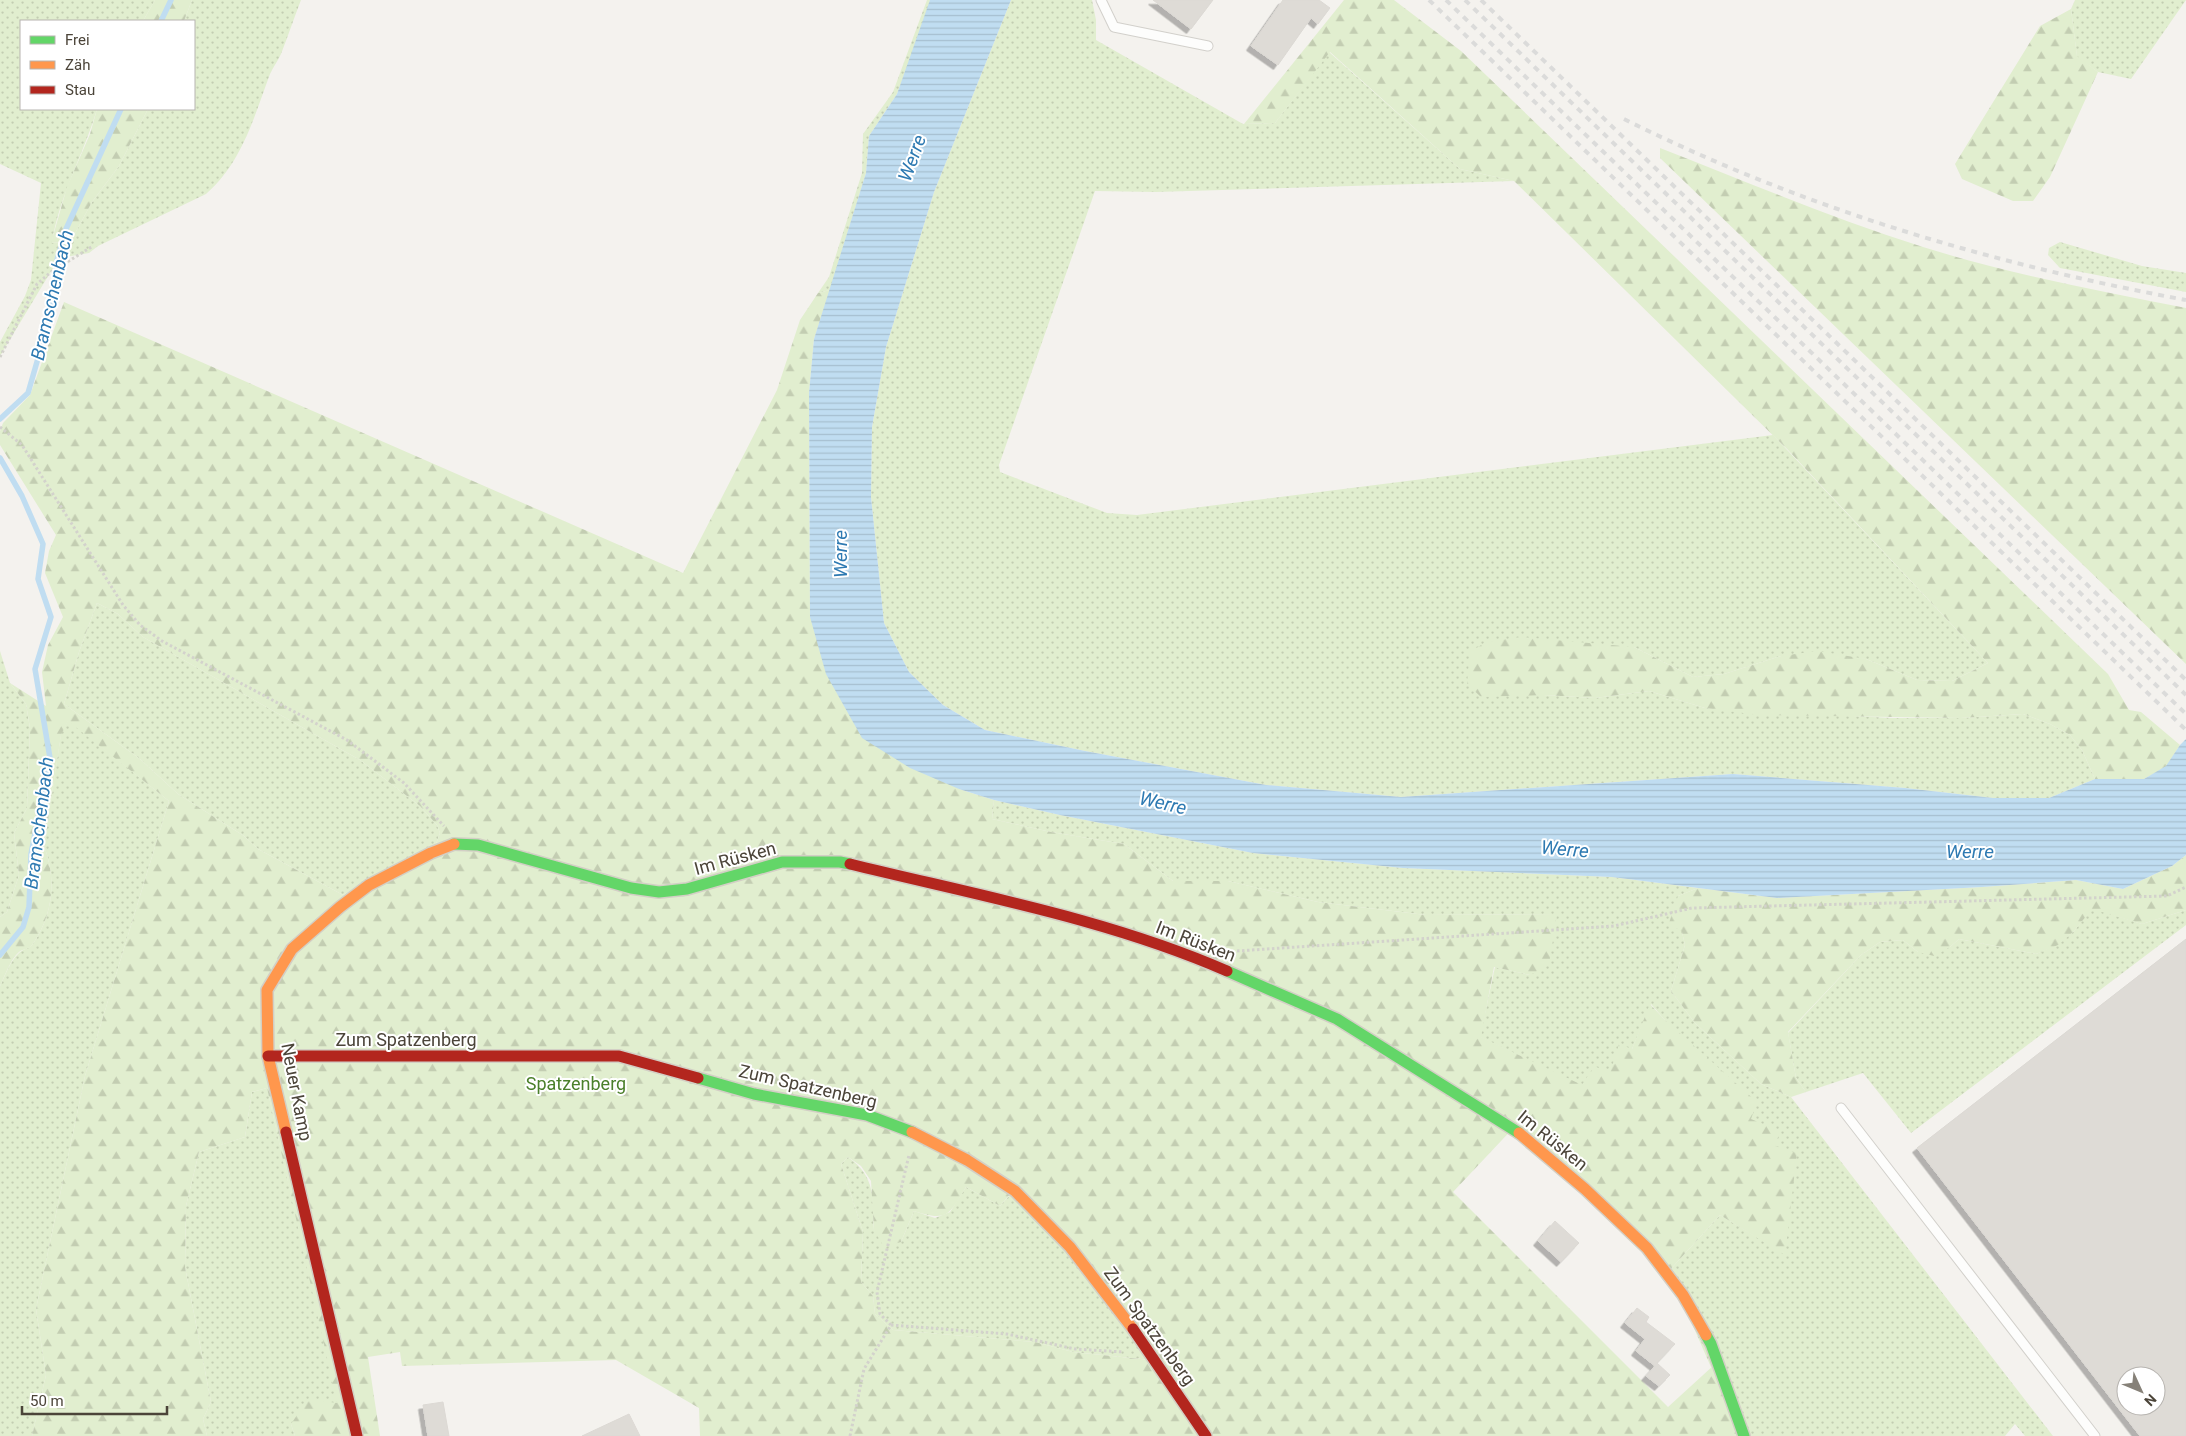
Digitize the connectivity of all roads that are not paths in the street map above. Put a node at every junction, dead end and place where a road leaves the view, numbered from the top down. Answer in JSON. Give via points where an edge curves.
{"nodes":[{"id":1,"x":1101,"y":0,"type":"edge"},
{"id":2,"x":1208,"y":46,"type":"dead end"},
{"id":3,"x":453,"y":844,"type":"joint"},
{"id":4,"x":268,"y":1056,"type":"junction"},
{"id":5,"x":1841,"y":1108,"type":"dead end"},
{"id":6,"x":356,"y":1436,"type":"edge"},
{"id":7,"x":1206,"y":1436,"type":"edge"},
{"id":8,"x":1744,"y":1436,"type":"edge"},
{"id":9,"x":2095,"y":1436,"type":"edge"}],
"edges":[{"from":1,"to":2,"type":"lane","via":[[1114,27]]},
{"from":3,"to":4,"type":"street","name":"Neuer Kamp","via":[[369,885],[292,949],[267,990]]},
{"from":3,"to":8,"type":"street","name":"Im Rüsken","via":[[478,845],[631,888],[659,892],[687,889],[782,862],[840,862],[1065,916],[1188,954],[1337,1019],[1514,1128],[1586,1189],[1647,1248],[1683,1295],[1711,1344]]},
{"from":4,"to":6,"type":"street","name":"Neuer Kamp"},
{"from":4,"to":7,"type":"street","name":"Zum Spatzenberg","via":[[619,1056],[754,1094],[867,1115],[914,1133],[967,1160],[1015,1191],[1070,1247],[1124,1316]]},
{"from":5,"to":9,"type":"lane"}]}
